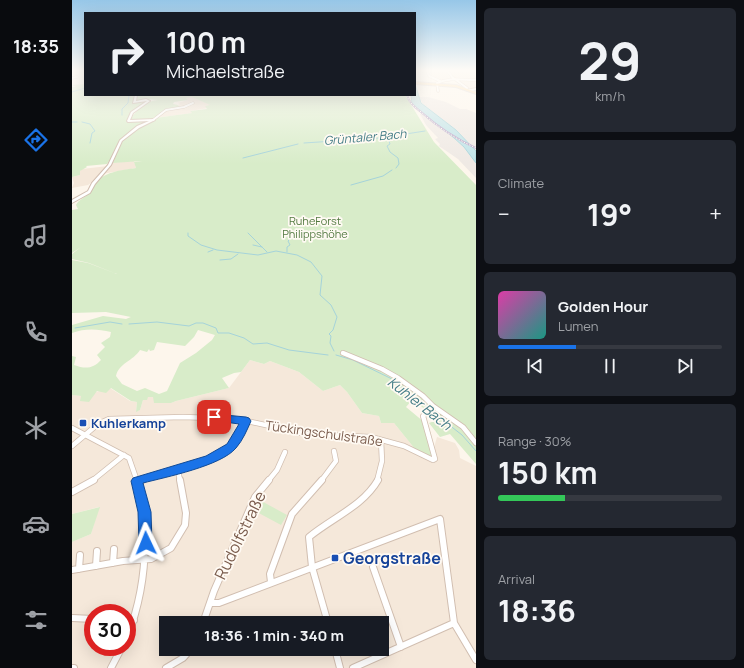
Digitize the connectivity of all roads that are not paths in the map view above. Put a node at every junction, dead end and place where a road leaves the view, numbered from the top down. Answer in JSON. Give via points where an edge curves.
{"nodes":[{"id":1,"x":149,"y":101,"type":"edge"},
{"id":2,"x":193,"y":103,"type":"dead end"},
{"id":3,"x":153,"y":120,"type":"junction"},
{"id":4,"x":72,"y":202,"type":"edge"},
{"id":5,"x":343,"y":353,"type":"dead end"},
{"id":6,"x":430,"y":408,"type":"junction"},
{"id":7,"x":246,"y":421,"type":"junction"},
{"id":8,"x":72,"y":428,"type":"edge"},
{"id":9,"x":86,"y":434,"type":"junction"},
{"id":10,"x":381,"y":440,"type":"junction"},
{"id":11,"x":476,"y":443,"type":"edge"},
{"id":12,"x":72,"y":446,"type":"edge"},
{"id":13,"x":334,"y":451,"type":"dead end"},
{"id":14,"x":285,"y":452,"type":"dead end"},
{"id":15,"x":124,"y":455,"type":"junction"},
{"id":16,"x":178,"y":470,"type":"junction"},
{"id":17,"x":137,"y":481,"type":"junction"},
{"id":18,"x":72,"y":492,"type":"edge"},
{"id":19,"x":114,"y":549,"type":"dead end"},
{"id":20,"x":97,"y":551,"type":"dead end"},
{"id":21,"x":80,"y":555,"type":"dead end"},
{"id":22,"x":145,"y":560,"type":"junction"},
{"id":23,"x":113,"y":563,"type":"junction"},
{"id":24,"x":96,"y":566,"type":"junction"},
{"id":25,"x":312,"y":567,"type":"junction"},
{"id":26,"x":373,"y":567,"type":"dead end"},
{"id":27,"x":79,"y":569,"type":"junction"},
{"id":28,"x":72,"y":570,"type":"edge"},
{"id":29,"x":271,"y":582,"type":"junction"},
{"id":30,"x":210,"y":603,"type":"junction"},
{"id":31,"x":136,"y":611,"type":"edge"},
{"id":32,"x":205,"y":616,"type":"edge"},
{"id":33,"x":326,"y":616,"type":"edge"},
{"id":34,"x":72,"y":618,"type":"edge"},
{"id":35,"x":84,"y":619,"type":"edge"},
{"id":36,"x":454,"y":623,"type":"junction"},
{"id":37,"x":402,"y":647,"type":"junction"},
{"id":38,"x":117,"y":656,"type":"edge"},
{"id":39,"x":184,"y":656,"type":"edge"},
{"id":40,"x":337,"y":656,"type":"edge"},
{"id":41,"x":476,"y":660,"type":"edge"},
{"id":42,"x":110,"y":668,"type":"edge"},
{"id":43,"x":166,"y":668,"type":"edge"},
{"id":44,"x":340,"y":668,"type":"edge"},
{"id":45,"x":353,"y":668,"type":"edge"}],
"edges":[{"from":1,"to":3,"type":"street","via":[[132,113],[128,121]]},
{"from":2,"to":3,"type":"street","via":[[166,110]]},
{"from":3,"to":4,"type":"street","via":[[138,127],[121,141],[109,166],[89,192]]},
{"from":5,"to":6,"type":"street","via":[[398,378],[423,396]]},
{"from":6,"to":10,"type":"street","name":"Tückingschulstraße","via":[[423,416],[435,459]]},
{"from":6,"to":11,"type":"street","via":[[463,427]]},
{"from":7,"to":9,"type":"street","name":"Tückingschulstraße","via":[[214,417],[113,419],[101,422]]},
{"from":7,"to":10,"type":"street","name":"Tückingschulstraße","via":[[306,434],[371,437]]},
{"from":7,"to":16,"type":"street","via":[[231,447],[210,460]]},
{"from":8,"to":9,"type":"street"},
{"from":9,"to":12,"type":"street","name":"Tückingschulstraße"},
{"from":9,"to":15,"type":"street"},
{"from":10,"to":25,"type":"street","via":[[383,463],[371,494],[309,537]]},
{"from":13,"to":29,"type":"street","via":[[336,460],[328,473],[292,514],[270,574]]},
{"from":14,"to":30,"type":"street","name":"Rudolfstraße","via":[[277,470],[255,497]]},
{"from":15,"to":17,"type":"street","via":[[130,458]]},
{"from":15,"to":18,"type":"street","via":[[90,482]]},
{"from":16,"to":17,"type":"street"},
{"from":16,"to":22,"type":"street","via":[[185,505],[185,525],[171,548],[156,558]]},
{"from":17,"to":22,"type":"street","via":[[145,512]]},
{"from":19,"to":23,"type":"street"},
{"from":20,"to":24,"type":"street"},
{"from":21,"to":27,"type":"street"},
{"from":22,"to":23,"type":"street"},
{"from":22,"to":31,"type":"street"},
{"from":23,"to":24,"type":"street"},
{"from":24,"to":27,"type":"street"},
{"from":25,"to":29,"type":"street"},
{"from":25,"to":33,"type":"street"},
{"from":25,"to":36,"type":"street","via":[[440,519]]},
{"from":26,"to":37,"type":"street"},
{"from":27,"to":28,"type":"street"},
{"from":29,"to":30,"type":"street","via":[[219,603]]},
{"from":30,"to":32,"type":"street","name":"Rudolfstraße"},
{"from":34,"to":35,"type":"street"},
{"from":36,"to":37,"type":"street"},
{"from":36,"to":41,"type":"street"},
{"from":37,"to":45,"type":"street"},
{"from":38,"to":42,"type":"street"},
{"from":39,"to":43,"type":"street"},
{"from":40,"to":44,"type":"street"}]}
